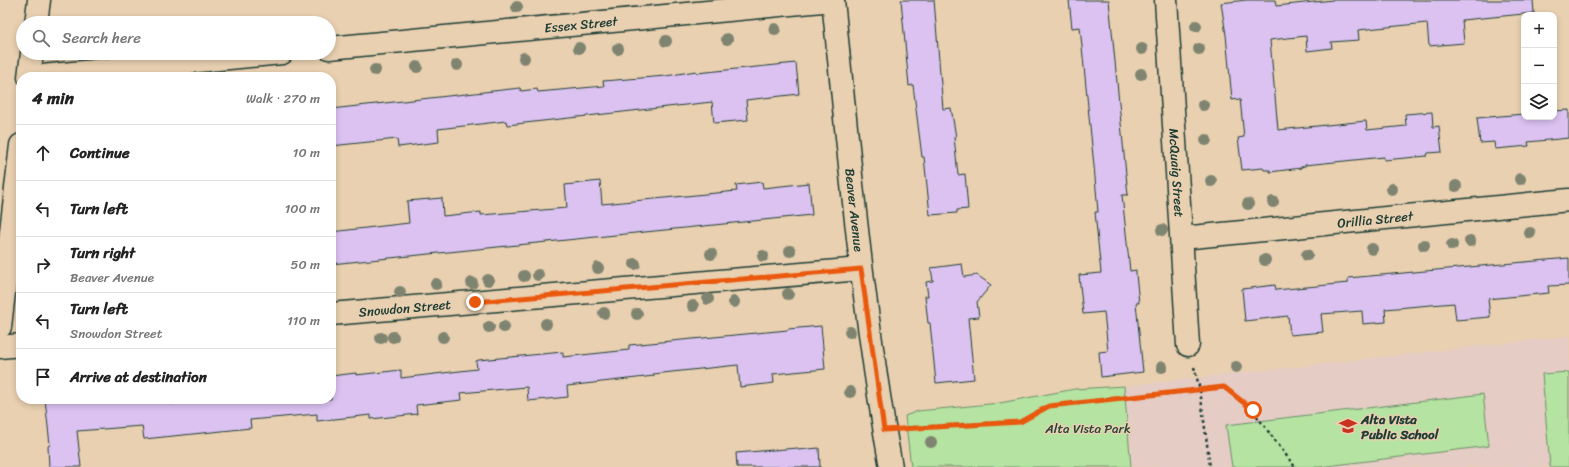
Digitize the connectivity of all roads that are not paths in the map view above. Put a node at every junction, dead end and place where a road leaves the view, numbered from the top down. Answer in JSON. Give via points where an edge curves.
{"nodes":[{"id":1,"x":39,"y":0,"type":"edge"},
{"id":2,"x":833,"y":0,"type":"edge"},
{"id":3,"x":1166,"y":0,"type":"edge"},
{"id":4,"x":37,"y":16,"type":"edge"},
{"id":5,"x":336,"y":47,"type":"edge"},
{"id":6,"x":31,"y":60,"type":"edge"},
{"id":7,"x":208,"y":60,"type":"edge"},
{"id":8,"x":30,"y":72,"type":"edge"},
{"id":9,"x":82,"y":72,"type":"edge"},
{"id":10,"x":16,"y":188,"type":"edge"},
{"id":11,"x":1569,"y":200,"type":"edge"},
{"id":12,"x":1182,"y":238,"type":"junction"},
{"id":13,"x":861,"y":269,"type":"junction"},
{"id":14,"x":336,"y":314,"type":"edge"},
{"id":15,"x":0,"y":327,"type":"edge"},
{"id":16,"x":16,"y":345,"type":"edge"},
{"id":17,"x":1188,"y":345,"type":"road end"},
{"id":18,"x":0,"y":347,"type":"edge"},
{"id":19,"x":892,"y":467,"type":"edge"}],
"edges":[{"from":1,"to":4,"type":"street"},
{"from":2,"to":5,"type":"street","name":"Essex Street"},
{"from":2,"to":13,"type":"street","name":"Beaver Avenue"},
{"from":3,"to":12,"type":"street","name":"McQuaig Street"},
{"from":6,"to":8,"type":"street"},
{"from":7,"to":9,"type":"street"},
{"from":10,"to":15,"type":"street"},
{"from":11,"to":12,"type":"street","name":"Orillia Street"},
{"from":12,"to":17,"type":"street","name":"McQuaig Street"},
{"from":13,"to":14,"type":"street","name":"Snowdon Street"},
{"from":13,"to":19,"type":"street","name":"Beaver Avenue","via":[[884,430]]},
{"from":16,"to":18,"type":"street"}]}
